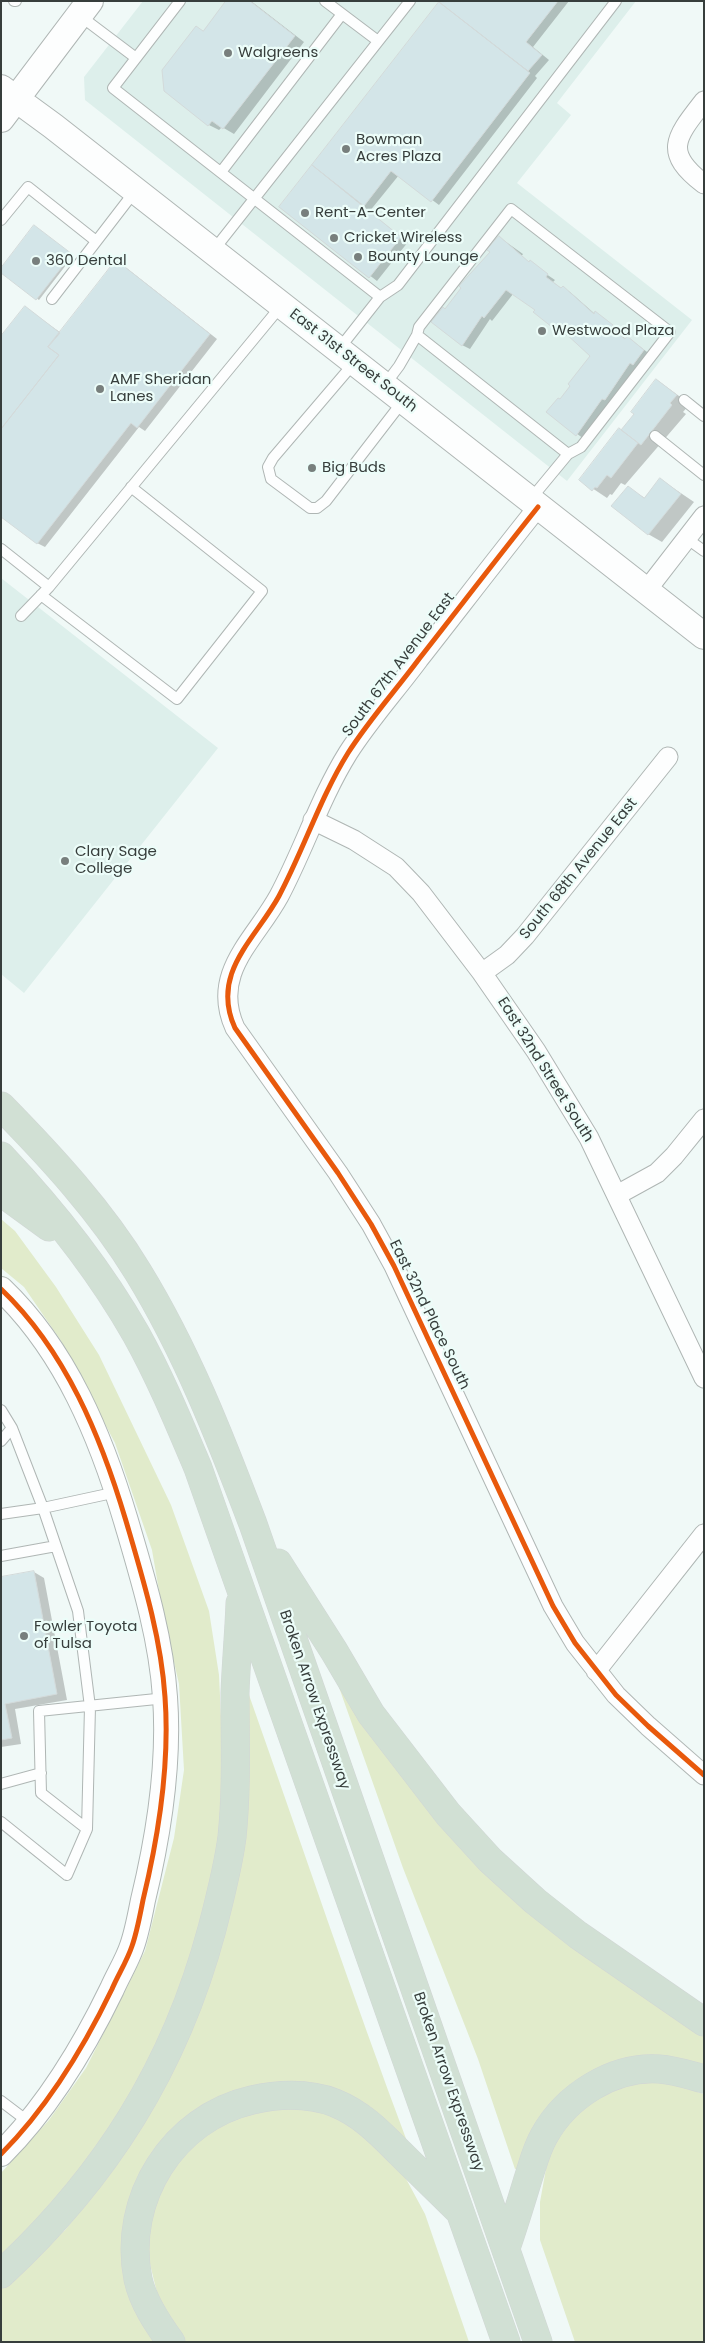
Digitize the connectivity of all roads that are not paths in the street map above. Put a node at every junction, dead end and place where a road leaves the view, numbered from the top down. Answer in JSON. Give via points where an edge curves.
{"nodes":[{"id":1,"x":180,"y":1,"type":"edge"},
{"id":2,"x":325,"y":1,"type":"edge"},
{"id":3,"x":616,"y":1,"type":"edge"},
{"id":4,"x":404,"y":3,"type":"edge"},
{"id":5,"x":85,"y":8,"type":"edge"},
{"id":6,"x":342,"y":14,"type":"junction"},
{"id":7,"x":378,"y":41,"type":"junction"},
{"id":8,"x":136,"y":58,"type":"junction"},
{"id":9,"x":704,"y":101,"type":"edge"},
{"id":10,"x":6,"y":102,"type":"edge"},
{"id":11,"x":221,"y":172,"type":"junction"},
{"id":12,"x":704,"y":184,"type":"edge"},
{"id":13,"x":135,"y":190,"type":"junction"},
{"id":14,"x":254,"y":198,"type":"junction"},
{"id":15,"x":1,"y":220,"type":"edge"},
{"id":16,"x":96,"y":241,"type":"junction"},
{"id":17,"x":213,"y":251,"type":"junction"},
{"id":18,"x":380,"y":297,"type":"junction"},
{"id":19,"x":52,"y":299,"type":"dead end"},
{"id":20,"x":282,"y":305,"type":"junction"},
{"id":21,"x":417,"y":335,"type":"junction"},
{"id":22,"x":347,"y":356,"type":"junction"},
{"id":23,"x":393,"y":394,"type":"junction"},
{"id":24,"x":684,"y":400,"type":"dead end"},
{"id":25,"x":704,"y":416,"type":"edge"},
{"id":26,"x":655,"y":436,"type":"dead end"},
{"id":27,"x":568,"y":454,"type":"junction"},
{"id":28,"x":703,"y":472,"type":"edge"},
{"id":29,"x":131,"y":487,"type":"junction"},
{"id":30,"x":534,"y":503,"type":"junction"},
{"id":31,"x":704,"y":516,"type":"edge"},
{"id":32,"x":686,"y":538,"type":"junction"},
{"id":33,"x":1,"y":549,"type":"edge"},
{"id":34,"x":704,"y":551,"type":"edge"},
{"id":35,"x":49,"y":586,"type":"junction"},
{"id":36,"x":646,"y":591,"type":"junction"},
{"id":37,"x":41,"y":595,"type":"junction"},
{"id":38,"x":21,"y":616,"type":"dead end"},
{"id":39,"x":704,"y":636,"type":"edge"},
{"id":40,"x":668,"y":757,"type":"dead end"},
{"id":41,"x":313,"y":820,"type":"junction"},
{"id":42,"x":482,"y":973,"type":"junction"},
{"id":43,"x":228,"y":982,"type":"joint"},
{"id":44,"x":1,"y":1095,"type":"edge"},
{"id":45,"x":1,"y":1106,"type":"edge"},
{"id":46,"x":704,"y":1119,"type":"edge"},
{"id":47,"x":1,"y":1156,"type":"edge"},
{"id":48,"x":62,"y":1170,"type":"junction"},
{"id":49,"x":1,"y":1192,"type":"edge"},
{"id":50,"x":617,"y":1194,"type":"junction"},
{"id":51,"x":81,"y":1250,"type":"junction"},
{"id":52,"x":1,"y":1289,"type":"edge"},
{"id":53,"x":704,"y":1378,"type":"edge"},
{"id":54,"x":1,"y":1410,"type":"edge"},
{"id":55,"x":12,"y":1428,"type":"junction"},
{"id":56,"x":1,"y":1441,"type":"edge"},
{"id":57,"x":117,"y":1492,"type":"junction"},
{"id":58,"x":43,"y":1508,"type":"junction"},
{"id":59,"x":1,"y":1514,"type":"edge"},
{"id":60,"x":253,"y":1524,"type":"junction"},
{"id":61,"x":704,"y":1534,"type":"edge"},
{"id":62,"x":56,"y":1546,"type":"junction"},
{"id":63,"x":1,"y":1556,"type":"edge"},
{"id":64,"x":241,"y":1589,"type":"junction"},
{"id":65,"x":596,"y":1671,"type":"junction"},
{"id":66,"x":166,"y":1698,"type":"junction"},
{"id":67,"x":90,"y":1707,"type":"junction"},
{"id":68,"x":41,"y":1773,"type":"junction"},
{"id":69,"x":704,"y":1775,"type":"edge"},
{"id":70,"x":1,"y":1784,"type":"edge"},
{"id":71,"x":1,"y":1822,"type":"edge"},
{"id":72,"x":87,"y":1829,"type":"junction"},
{"id":73,"x":704,"y":2022,"type":"edge"},
{"id":74,"x":704,"y":2079,"type":"edge"},
{"id":75,"x":1,"y":2101,"type":"edge"},
{"id":76,"x":30,"y":2123,"type":"junction"},
{"id":77,"x":1,"y":2154,"type":"edge"},
{"id":78,"x":462,"y":2214,"type":"junction"},
{"id":79,"x":506,"y":2248,"type":"junction"},
{"id":80,"x":1,"y":2274,"type":"edge"},
{"id":81,"x":503,"y":2334,"type":"edge"},
{"id":82,"x":536,"y":2335,"type":"edge"},
{"id":83,"x":171,"y":2342,"type":"edge"}],
"edges":[{"from":1,"to":8,"type":"lane"},
{"from":2,"to":6,"type":"lane"},
{"from":3,"to":18,"type":"lane","via":[[398,285]]},
{"from":4,"to":7,"type":"lane"},
{"from":5,"to":8,"type":"lane"},
{"from":5,"to":10,"type":"main road"},
{"from":6,"to":7,"type":"lane"},
{"from":6,"to":11,"type":"lane"},
{"from":7,"to":14,"type":"lane"},
{"from":8,"to":11,"type":"lane","via":[[113,88]]},
{"from":9,"to":12,"type":"street","via":[[681,131],[677,148],[686,170]]},
{"from":10,"to":13,"type":"main road","name":"East 31st Street South"},
{"from":11,"to":14,"type":"lane"},
{"from":13,"to":16,"type":"lane"},
{"from":13,"to":17,"type":"main road","name":"East 31st Street South"},
{"from":14,"to":17,"type":"lane"},
{"from":14,"to":18,"type":"lane"},
{"from":15,"to":16,"type":"lane","via":[[28,187]]},
{"from":16,"to":19,"type":"lane"},
{"from":17,"to":20,"type":"main road","name":"East 31st Street South"},
{"from":18,"to":22,"type":"lane"},
{"from":20,"to":22,"type":"main road","name":"East 31st Street South"},
{"from":20,"to":29,"type":"lane"},
{"from":21,"to":23,"type":"lane","via":[[399,366]]},
{"from":21,"to":27,"type":"lane"},
{"from":21,"to":27,"type":"lane","via":[[419,327],[511,209],[670,332],[581,447]]},
{"from":22,"to":23,"type":"main road","name":"East 31st Street South"},
{"from":22,"to":23,"type":"lane","via":[[273,458],[268,467],[270,479],[310,508],[317,508],[326,500]]},
{"from":23,"to":30,"type":"main road","name":"East 31st Street South"},
{"from":24,"to":25,"type":"lane"},
{"from":26,"to":28,"type":"lane"},
{"from":27,"to":30,"type":"lane"},
{"from":29,"to":35,"type":"lane"},
{"from":29,"to":37,"type":"lane","via":[[262,591],[177,699]]},
{"from":30,"to":36,"type":"main road","name":"East 31st Street South"},
{"from":30,"to":41,"type":"street","name":"South 67th Avenue East","via":[[365,729],[342,763]]},
{"from":31,"to":32,"type":"street"},
{"from":32,"to":34,"type":"lane"},
{"from":32,"to":36,"type":"street"},
{"from":33,"to":35,"type":"lane"},
{"from":35,"to":37,"type":"lane"},
{"from":36,"to":39,"type":"main road","name":"East 31st Street South"},
{"from":37,"to":38,"type":"lane"},
{"from":40,"to":42,"type":"street","name":"South 68th Avenue East","via":[[530,931],[507,955]]},
{"from":41,"to":42,"type":"street","name":"East 32nd Street South","via":[[354,840],[396,867],[421,893]]},
{"from":41,"to":43,"type":"street","name":"South 67th Avenue East","via":[[278,896],[241,952]]},
{"from":42,"to":50,"type":"street","name":"East 32nd Street South","via":[[565,1095]]},
{"from":43,"to":65,"type":"street","name":"East 32nd Place South","via":[[227,1000],[235,1028],[371,1224],[554,1606],[574,1642]]},
{"from":44,"to":48,"type":"highway"},
{"from":45,"to":48,"type":"highway","name":"Broken Arrow Expressway"},
{"from":46,"to":50,"type":"street","via":[[657,1173]]},
{"from":47,"to":51,"type":"highway","name":"Broken Arrow Expressway"},
{"from":48,"to":60,"type":"highway","name":"Broken Arrow Expressway","via":[[138,1272],[174,1336],[203,1396]]},
{"from":49,"to":51,"type":"highway"},
{"from":50,"to":53,"type":"street","name":"East 32nd Street South"},
{"from":51,"to":64,"type":"highway","name":"Broken Arrow Expressway","via":[[154,1367],[198,1468]]},
{"from":52,"to":57,"type":"street","via":[[30,1320],[79,1397]]},
{"from":54,"to":55,"type":"lane"},
{"from":55,"to":56,"type":"lane"},
{"from":55,"to":58,"type":"lane"},
{"from":57,"to":58,"type":"lane"},
{"from":57,"to":66,"type":"street","via":[[154,1619]]},
{"from":58,"to":59,"type":"lane"},
{"from":58,"to":62,"type":"lane"},
{"from":60,"to":73,"type":"highway","via":[[371,1714],[448,1814],[490,1860],[535,1901],[617,1964]]},
{"from":60,"to":79,"type":"highway","name":"Broken Arrow Expressway"},
{"from":61,"to":65,"type":"street"},
{"from":62,"to":63,"type":"lane"},
{"from":62,"to":67,"type":"lane","via":[[78,1611]]},
{"from":64,"to":78,"type":"highway","name":"Broken Arrow Expressway"},
{"from":64,"to":80,"type":"highway","via":[[232,1837],[203,1962],[183,2018],[136,2112],[71,2203]]},
{"from":65,"to":69,"type":"street","name":"East 32nd Place South","via":[[648,1726]]},
{"from":66,"to":67,"type":"lane"},
{"from":66,"to":76,"type":"street","via":[[164,1779],[154,1853],[132,1946],[66,2075]]},
{"from":67,"to":68,"type":"lane","via":[[39,1711]]},
{"from":67,"to":72,"type":"lane"},
{"from":68,"to":70,"type":"lane"},
{"from":68,"to":72,"type":"lane","via":[[41,1793]]},
{"from":71,"to":72,"type":"lane","via":[[67,1875]]},
{"from":74,"to":79,"type":"highway","via":[[681,2072],[636,2070],[596,2085],[566,2107],[553,2121],[536,2154]]},
{"from":75,"to":76,"type":"lane"},
{"from":76,"to":77,"type":"street"},
{"from":78,"to":81,"type":"highway","name":"Broken Arrow Expressway"},
{"from":78,"to":83,"type":"highway","via":[[377,2130],[354,2112],[333,2103],[289,2095],[241,2102],[199,2124],[174,2146],[163,2158],[141,2203],[136,2228],[138,2279],[147,2305]]},
{"from":79,"to":82,"type":"highway","name":"Broken Arrow Expressway"}]}
